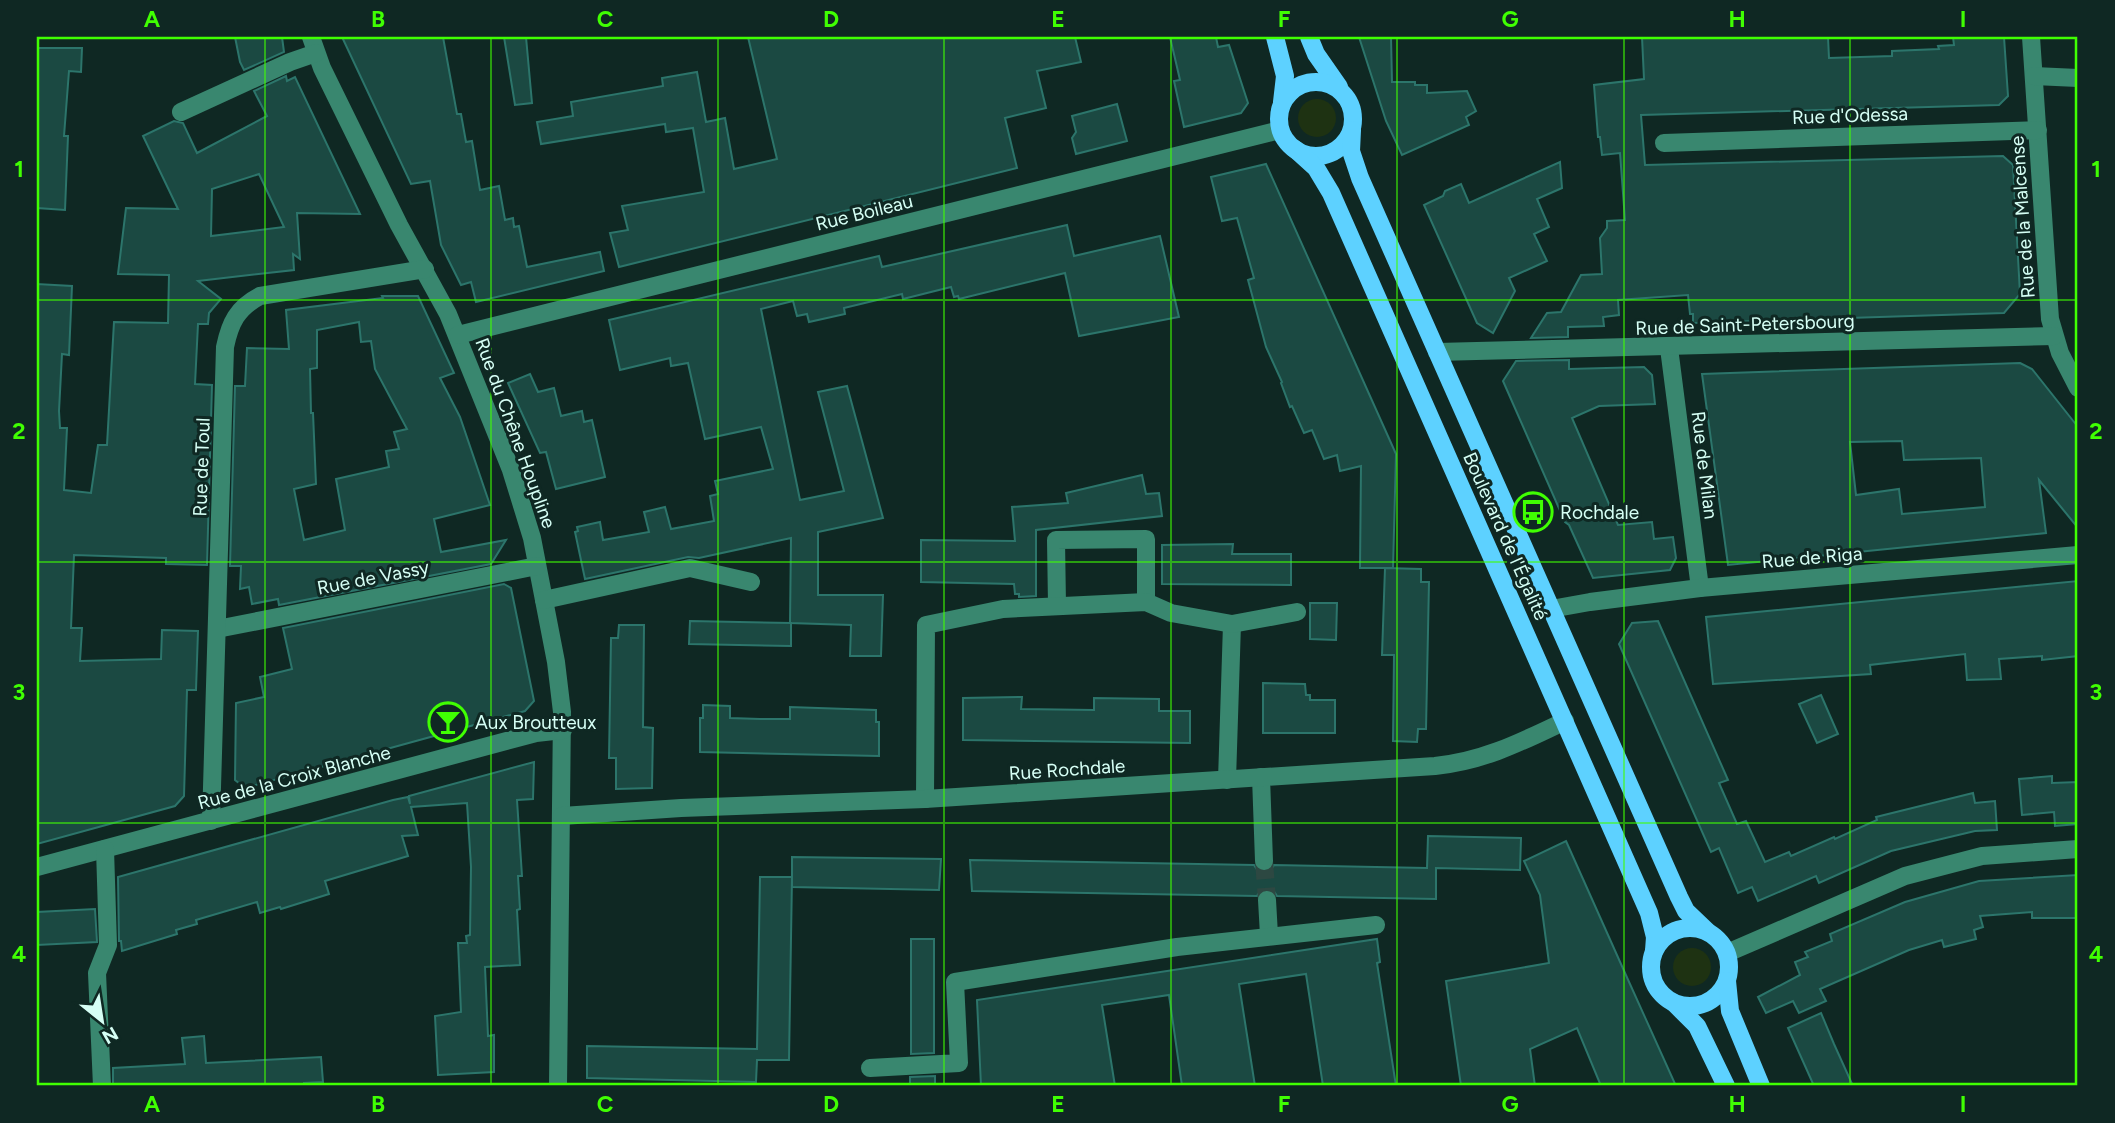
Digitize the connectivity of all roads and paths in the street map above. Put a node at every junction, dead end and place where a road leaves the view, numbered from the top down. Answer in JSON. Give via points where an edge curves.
{"nodes":[{"id":1,"x":1275,"y":37,"type":"edge"},
{"id":2,"x":1310,"y":37,"type":"edge"},
{"id":3,"x":2031,"y":37,"type":"edge"},
{"id":4,"x":313,"y":45,"type":"edge"},
{"id":5,"x":2034,"y":76,"type":"junction"},
{"id":6,"x":2078,"y":78,"type":"edge"},
{"id":7,"x":1341,"y":90,"type":"junction"},
{"id":8,"x":1281,"y":106,"type":"junction"},
{"id":9,"x":181,"y":112,"type":"dead end"},
{"id":10,"x":1280,"y":130,"type":"junction"},
{"id":11,"x":1352,"y":130,"type":"junction"},
{"id":12,"x":2038,"y":130,"type":"junction"},
{"id":13,"x":1664,"y":143,"type":"dead end"},
{"id":14,"x":1295,"y":149,"type":"junction"},
{"id":15,"x":425,"y":269,"type":"junction"},
{"id":16,"x":458,"y":335,"type":"junction"},
{"id":17,"x":2054,"y":336,"type":"junction"},
{"id":18,"x":1669,"y":348,"type":"junction"},
{"id":19,"x":1437,"y":352,"type":"junction"},
{"id":20,"x":2078,"y":388,"type":"edge"},
{"id":21,"x":2078,"y":555,"type":"edge"},
{"id":22,"x":537,"y":566,"type":"junction"},
{"id":23,"x":751,"y":582,"type":"dead end"},
{"id":24,"x":1700,"y":588,"type":"junction"},
{"id":25,"x":544,"y":600,"type":"junction"},
{"id":26,"x":1146,"y":602,"type":"junction"},
{"id":27,"x":1057,"y":605,"type":"junction"},
{"id":28,"x":1551,"y":610,"type":"junction"},
{"id":29,"x":1297,"y":612,"type":"dead end"},
{"id":30,"x":1232,"y":624,"type":"junction"},
{"id":31,"x":218,"y":629,"type":"junction"},
{"id":32,"x":1565,"y":721,"type":"junction"},
{"id":33,"x":563,"y":730,"type":"junction"},
{"id":34,"x":1261,"y":777,"type":"junction"},
{"id":35,"x":1227,"y":780,"type":"junction"},
{"id":36,"x":925,"y":799,"type":"junction"},
{"id":37,"x":562,"y":816,"type":"junction"},
{"id":38,"x":211,"y":821,"type":"junction"},
{"id":39,"x":105,"y":849,"type":"junction"},
{"id":40,"x":2078,"y":849,"type":"edge"},
{"id":41,"x":1264,"y":861,"type":"tunnel mouth"},
{"id":42,"x":37,"y":867,"type":"edge"},
{"id":43,"x":1267,"y":900,"type":"tunnel mouth"},
{"id":44,"x":1376,"y":925,"type":"dead end"},
{"id":45,"x":1708,"y":932,"type":"junction"},
{"id":46,"x":1269,"y":935,"type":"junction"},
{"id":47,"x":1654,"y":951,"type":"junction"},
{"id":48,"x":1727,"y":953,"type":"junction"},
{"id":49,"x":1727,"y":981,"type":"junction"},
{"id":50,"x":1671,"y":1001,"type":"junction"},
{"id":51,"x":870,"y":1068,"type":"dead end"},
{"id":52,"x":102,"y":1086,"type":"edge"},
{"id":53,"x":558,"y":1086,"type":"edge"},
{"id":54,"x":1726,"y":1086,"type":"edge"},
{"id":55,"x":1761,"y":1086,"type":"edge"}],
"edges":[{"from":1,"to":8,"type":"main road","via":[[1285,76]]},
{"from":2,"to":7,"type":"main road"},
{"from":3,"to":5,"type":"street","name":"Rue de la Malcense"},
{"from":4,"to":9,"type":"street","via":[[290,62]]},
{"from":4,"to":15,"type":"street","name":"Rue du Chêne Houpline","via":[[399,225]]},
{"from":5,"to":6,"type":"street"},
{"from":5,"to":12,"type":"street","name":"Rue de la Malcense"},
{"from":7,"to":8,"type":"main road","via":[[1325,82],[1307,82],[1287,95]]},
{"from":7,"to":11,"type":"main road","via":[[1353,111]]},
{"from":8,"to":10,"type":"main road"},
{"from":10,"to":14,"type":"main road"},
{"from":10,"to":16,"type":"street","name":"Rue Boileau"},
{"from":11,"to":14,"type":"main road","via":[[1346,142],[1331,153],[1312,156]]},
{"from":11,"to":19,"type":"main road","name":"Boulevard de l'Égalité","via":[[1360,178]]},
{"from":12,"to":13,"type":"street","name":"Rue d'Odessa"},
{"from":12,"to":17,"type":"street","name":"Rue de la Malcense"},
{"from":14,"to":32,"type":"main road","name":"Boulevard de l'Égalité","via":[[1316,168],[1331,193]]},
{"from":15,"to":16,"type":"street","name":"Rue du Chêne Houpline"},
{"from":15,"to":31,"type":"street","name":"Rue de Toul","via":[[268,294],[236,313],[225,347]]},
{"from":16,"to":22,"type":"street","name":"Rue du Chêne Houpline","via":[[510,470]]},
{"from":17,"to":18,"type":"street","name":"Rue de Saint-Petersbourg"},
{"from":17,"to":20,"type":"street","name":"Rue de la Malcense"},
{"from":18,"to":19,"type":"street","name":"Rue de Saint-Petersbourg"},
{"from":18,"to":24,"type":"street","name":"Rue de Milan"},
{"from":19,"to":28,"type":"main road","name":"Boulevard de l'Égalité"},
{"from":21,"to":24,"type":"street","name":"Rue de Riga"},
{"from":22,"to":25,"type":"street","name":"Rue du Chêne Houpline"},
{"from":22,"to":31,"type":"street","name":"Rue de Vassy"},
{"from":23,"to":25,"type":"street","via":[[690,568]]},
{"from":24,"to":28,"type":"street","name":"Rue de Riga"},
{"from":25,"to":33,"type":"street","name":"Rue du Chêne Houpline"},
{"from":26,"to":27,"type":"street"},
{"from":26,"to":27,"type":"street","via":[[1146,539],[1056,540]]},
{"from":26,"to":30,"type":"street"},
{"from":27,"to":36,"type":"street","via":[[1003,609],[926,625]]},
{"from":28,"to":45,"type":"main road","name":"Boulevard de l'Égalité","via":[[1679,897],[1686,911]]},
{"from":29,"to":30,"type":"street"},
{"from":30,"to":35,"type":"street"},
{"from":31,"to":38,"type":"street","name":"Rue de Toul"},
{"from":32,"to":34,"type":"street","name":"Rue Rochdale","via":[[1489,756],[1462,763]]},
{"from":32,"to":47,"type":"main road","name":"Boulevard de l'Égalité","via":[[1649,913]]},
{"from":33,"to":37,"type":"street","name":"Rue du Chêne Houpline"},
{"from":33,"to":38,"type":"street","name":"Rue de la Croix Blanche","via":[[536,733]]},
{"from":34,"to":35,"type":"street","name":"Rue Rochdale"},
{"from":34,"to":41,"type":"street"},
{"from":35,"to":36,"type":"street","name":"Rue Rochdale"},
{"from":36,"to":37,"type":"street","name":"Rue Rochdale"},
{"from":37,"to":53,"type":"street","name":"Rue du Chêne Houpline"},
{"from":38,"to":39,"type":"street","name":"Rue de la Croix Blanche"},
{"from":39,"to":42,"type":"street","name":"Rue de la Croix Blanche"},
{"from":39,"to":52,"type":"street","via":[[108,945],[97,973]]},
{"from":40,"to":48,"type":"street","via":[[1982,856],[1905,876]]},
{"from":43,"to":46,"type":"street"},
{"from":44,"to":46,"type":"street"},
{"from":45,"to":47,"type":"main road","via":[[1680,929]]},
{"from":45,"to":48,"type":"main road"},
{"from":46,"to":51,"type":"street","via":[[955,982],[960,1063]]},
{"from":47,"to":50,"type":"main road","via":[[1654,982]]},
{"from":48,"to":49,"type":"main road"},
{"from":49,"to":50,"type":"main road","via":[[1720,993],[1703,1004],[1684,1006]]},
{"from":49,"to":55,"type":"main road","via":[[1730,1011]]},
{"from":50,"to":54,"type":"main road","via":[[1698,1026]]}]}
